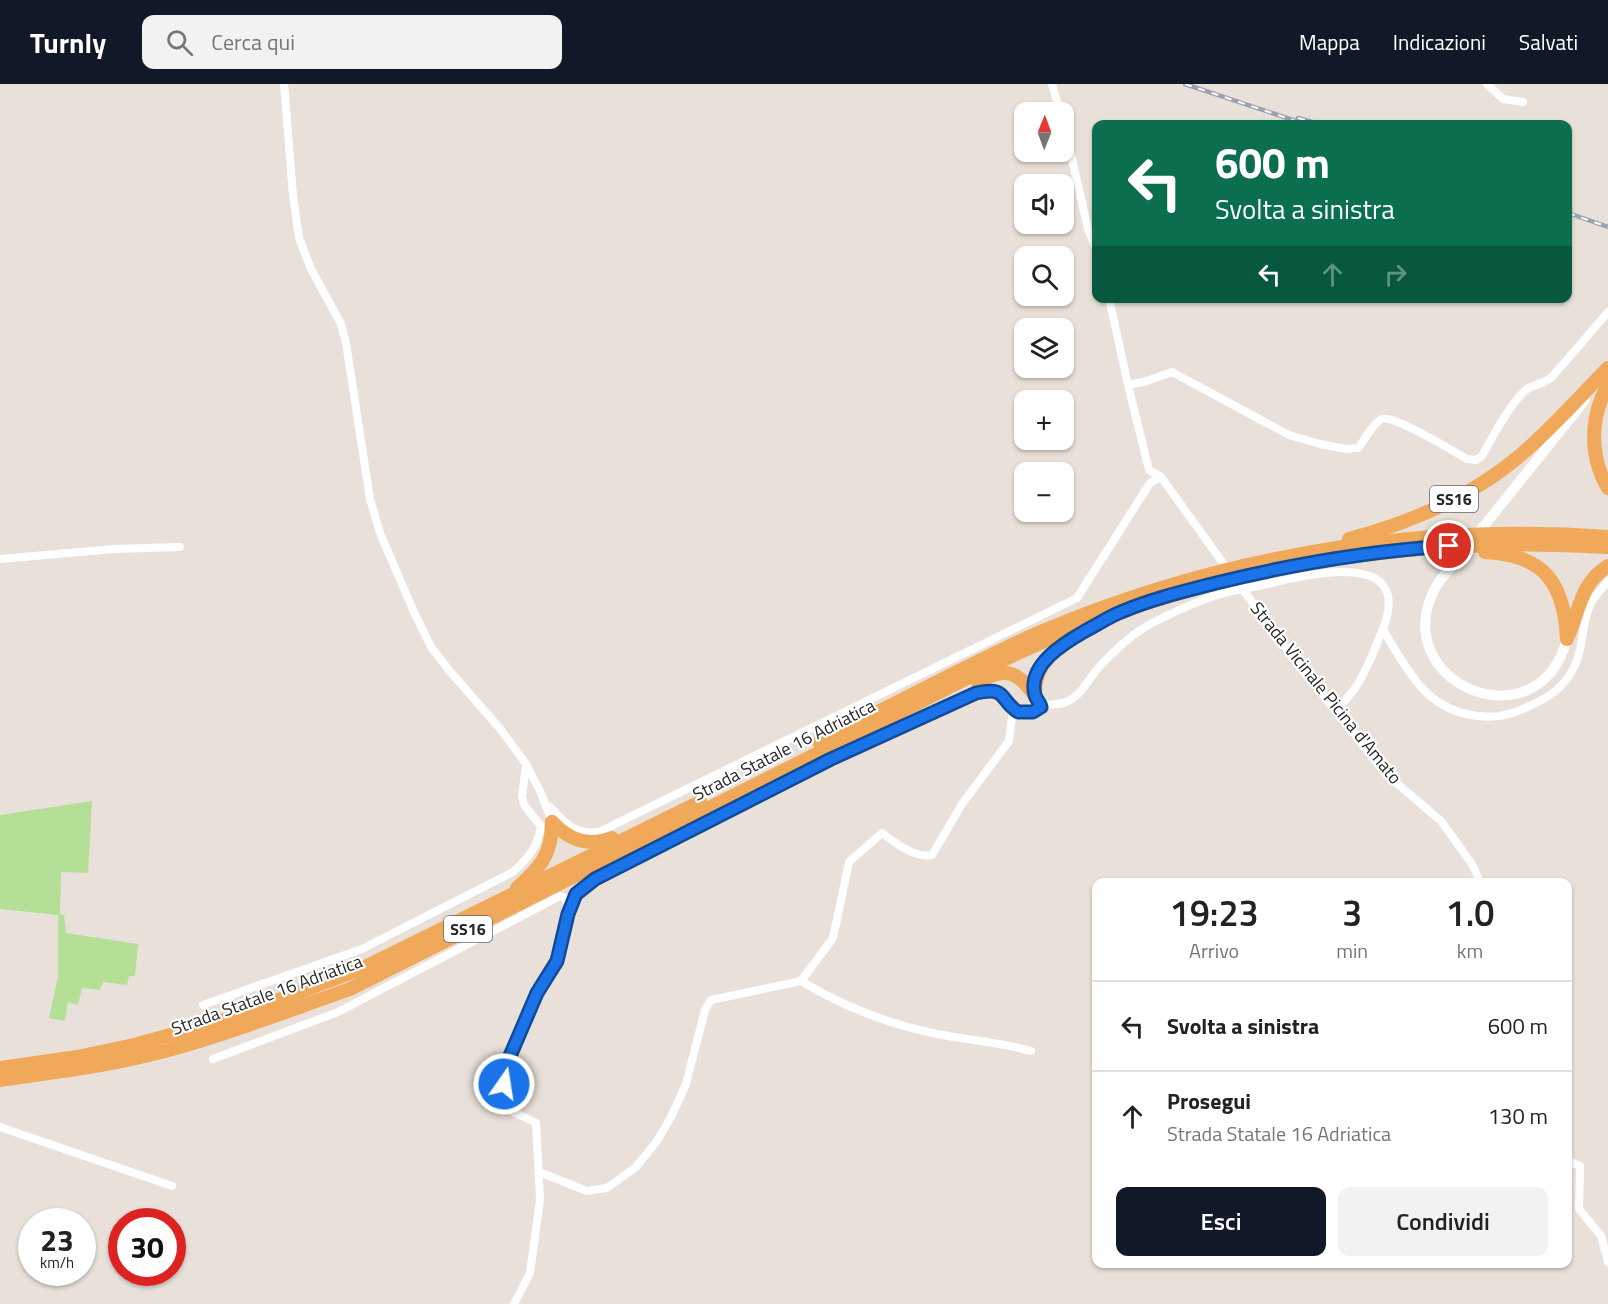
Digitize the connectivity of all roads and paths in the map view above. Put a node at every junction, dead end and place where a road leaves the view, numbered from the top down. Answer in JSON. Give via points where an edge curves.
{"nodes":[{"id":1,"x":284,"y":84,"type":"edge"},
{"id":2,"x":1052,"y":84,"type":"edge"},
{"id":3,"x":1487,"y":84,"type":"edge"},
{"id":4,"x":1057,"y":102,"type":"edge"},
{"id":5,"x":1523,"y":102,"type":"dead end"},
{"id":6,"x":1073,"y":162,"type":"edge"},
{"id":7,"x":1092,"y":239,"type":"edge"},
{"id":8,"x":1110,"y":303,"type":"edge"},
{"id":9,"x":1608,"y":312,"type":"edge"},
{"id":10,"x":1608,"y":370,"type":"edge"},
{"id":11,"x":1128,"y":385,"type":"junction"},
{"id":12,"x":1608,"y":386,"type":"edge"},
{"id":13,"x":1161,"y":477,"type":"junction"},
{"id":14,"x":1608,"y":488,"type":"edge"},
{"id":15,"x":1608,"y":537,"type":"edge"},
{"id":16,"x":180,"y":547,"type":"dead end"},
{"id":17,"x":1608,"y":548,"type":"edge"},
{"id":18,"x":1386,"y":552,"type":"junction"},
{"id":19,"x":0,"y":559,"type":"edge"},
{"id":20,"x":1261,"y":562,"type":"junction"},
{"id":21,"x":1608,"y":566,"type":"edge"},
{"id":22,"x":1608,"y":581,"type":"edge"},
{"id":23,"x":1120,"y":612,"type":"junction"},
{"id":24,"x":1383,"y":629,"type":"junction"},
{"id":25,"x":1567,"y":639,"type":"junction"},
{"id":26,"x":1038,"y":700,"type":"junction"},
{"id":27,"x":911,"y":706,"type":"junction"},
{"id":28,"x":1013,"y":709,"type":"junction"},
{"id":29,"x":1335,"y":710,"type":"junction"},
{"id":30,"x":526,"y":764,"type":"junction"},
{"id":31,"x":545,"y":802,"type":"junction"},
{"id":32,"x":552,"y":822,"type":"junction"},
{"id":33,"x":639,"y":832,"type":"junction"},
{"id":34,"x":1478,"y":878,"type":"edge"},
{"id":35,"x":507,"y":897,"type":"junction"},
{"id":36,"x":568,"y":914,"type":"junction"},
{"id":37,"x":801,"y":981,"type":"junction"},
{"id":38,"x":203,"y":1005,"type":"dead end"},
{"id":39,"x":1031,"y":1051,"type":"dead end"},
{"id":40,"x":213,"y":1059,"type":"dead end"},
{"id":41,"x":0,"y":1068,"type":"edge"},
{"id":42,"x":0,"y":1080,"type":"edge"},
{"id":43,"x":0,"y":1127,"type":"edge"},
{"id":44,"x":1572,"y":1163,"type":"edge"},
{"id":45,"x":539,"y":1172,"type":"junction"},
{"id":46,"x":172,"y":1186,"type":"dead end"},
{"id":47,"x":1608,"y":1262,"type":"edge"},
{"id":48,"x":514,"y":1304,"type":"edge"}],
"edges":[{"from":1,"to":30,"type":"street","via":[[299,238],[341,324],[374,516],[431,647]]},
{"from":2,"to":4,"type":"street"},
{"from":3,"to":5,"type":"street","via":[[1503,99]]},
{"from":6,"to":7,"type":"street"},
{"from":8,"to":11,"type":"street","name":"Strada Vicinale Picina d'Amato"},
{"from":9,"to":11,"type":"street","via":[[1552,377],[1521,395],[1476,460],[1388,419],[1377,422],[1358,448],[1305,440],[1264,423],[1172,372]]},
{"from":10,"to":20,"type":"highway","number":"SS16","via":[[1519,456],[1461,495],[1389,527]]},
{"from":10,"to":25,"type":"main road","via":[[1440,580],[1427,614],[1430,646],[1447,675],[1471,691],[1498,696],[1540,682],[1552,670]]},
{"from":11,"to":13,"type":"street","name":"Strada Vicinale Picina d'Amato","via":[[1149,470]]},
{"from":12,"to":14,"type":"highway","via":[[1598,410],[1594,438],[1598,464]]},
{"from":13,"to":29,"type":"street","name":"Strada Vicinale Picina d'Amato"},
{"from":13,"to":31,"type":"street","via":[[1150,483],[1077,598],[599,832],[584,833],[572,828]]},
{"from":15,"to":20,"type":"highway","name":"Strada Statale 16 Adriatica","number":"SS16","via":[[1433,537]]},
{"from":16,"to":19,"type":"street"},
{"from":17,"to":18,"type":"highway","name":"Strada Statale 16 Adriatica","number":"SS16","via":[[1490,545]]},
{"from":18,"to":23,"type":"highway","name":"Strada Statale 16 Adriatica","number":"SS16","via":[[1241,577]]},
{"from":18,"to":25,"type":"highway","number":"SS16","via":[[1482,552],[1525,561],[1543,572],[1557,589],[1565,612]]},
{"from":20,"to":33,"type":"highway","name":"Strada Statale 16 Adriatica","number":"SS16","via":[[1146,593],[1043,631]]},
{"from":21,"to":25,"type":"highway","via":[[1584,591]]},
{"from":22,"to":24,"type":"street","via":[[1591,603],[1577,662],[1560,687],[1542,701],[1500,716],[1471,716],[1447,707],[1422,688]]},
{"from":23,"to":26,"type":"highway","via":[[1066,642],[1045,661],[1038,671]]},
{"from":23,"to":27,"type":"highway","name":"Strada Statale 16 Adriatica","number":"SS16","via":[[1026,649]]},
{"from":24,"to":26,"type":"street","via":[[1389,599],[1377,578],[1364,573],[1330,572],[1275,582],[1216,596],[1171,613],[1142,629],[1100,665],[1065,703]]},
{"from":24,"to":29,"type":"street","via":[[1360,682]]},
{"from":26,"to":27,"type":"highway","via":[[1015,675],[1001,673]]},
{"from":26,"to":28,"type":"street","via":[[1033,712]]},
{"from":27,"to":42,"type":"highway","name":"Strada Statale 16 Adriatica","number":"SS16","via":[[350,989],[150,1055]]},
{"from":28,"to":36,"type":"street","via":[[999,692],[976,693],[831,759],[595,879],[576,894]]},
{"from":28,"to":37,"type":"street","via":[[1009,741],[962,804],[932,855],[922,856],[882,833],[849,862],[833,938]]},
{"from":29,"to":34,"type":"street","name":"Strada Vicinale Picina d'Amato","via":[[1387,775],[1441,820]]},
{"from":30,"to":31,"type":"street"},
{"from":30,"to":38,"type":"street","via":[[522,796],[541,826],[529,858],[513,872],[362,949]]},
{"from":31,"to":32,"type":"street"},
{"from":32,"to":33,"type":"highway","number":"SS16","via":[[582,842]]},
{"from":32,"to":35,"type":"highway","number":"SS16","via":[[552,842],[547,854]]},
{"from":33,"to":35,"type":"highway","name":"Strada Statale 16 Adriatica","number":"SS16"},
{"from":35,"to":41,"type":"highway","name":"Strada Statale 16 Adriatica","number":"SS16","via":[[363,968],[228,1019],[134,1045]]},
{"from":36,"to":40,"type":"street","via":[[566,898],[560,896],[338,1012]]},
{"from":36,"to":45,"type":"street","via":[[557,961],[537,993],[507,1063],[501,1106],[536,1123]]},
{"from":37,"to":39,"type":"street","via":[[876,1019]]},
{"from":37,"to":45,"type":"street","via":[[711,1000],[705,1010],[687,1084],[657,1141],[636,1167],[607,1188],[587,1191]]},
{"from":43,"to":46,"type":"street"},
{"from":44,"to":47,"type":"street","via":[[1580,1166],[1579,1209],[1601,1236]]},
{"from":45,"to":48,"type":"street","via":[[540,1200],[530,1274]]}]}
